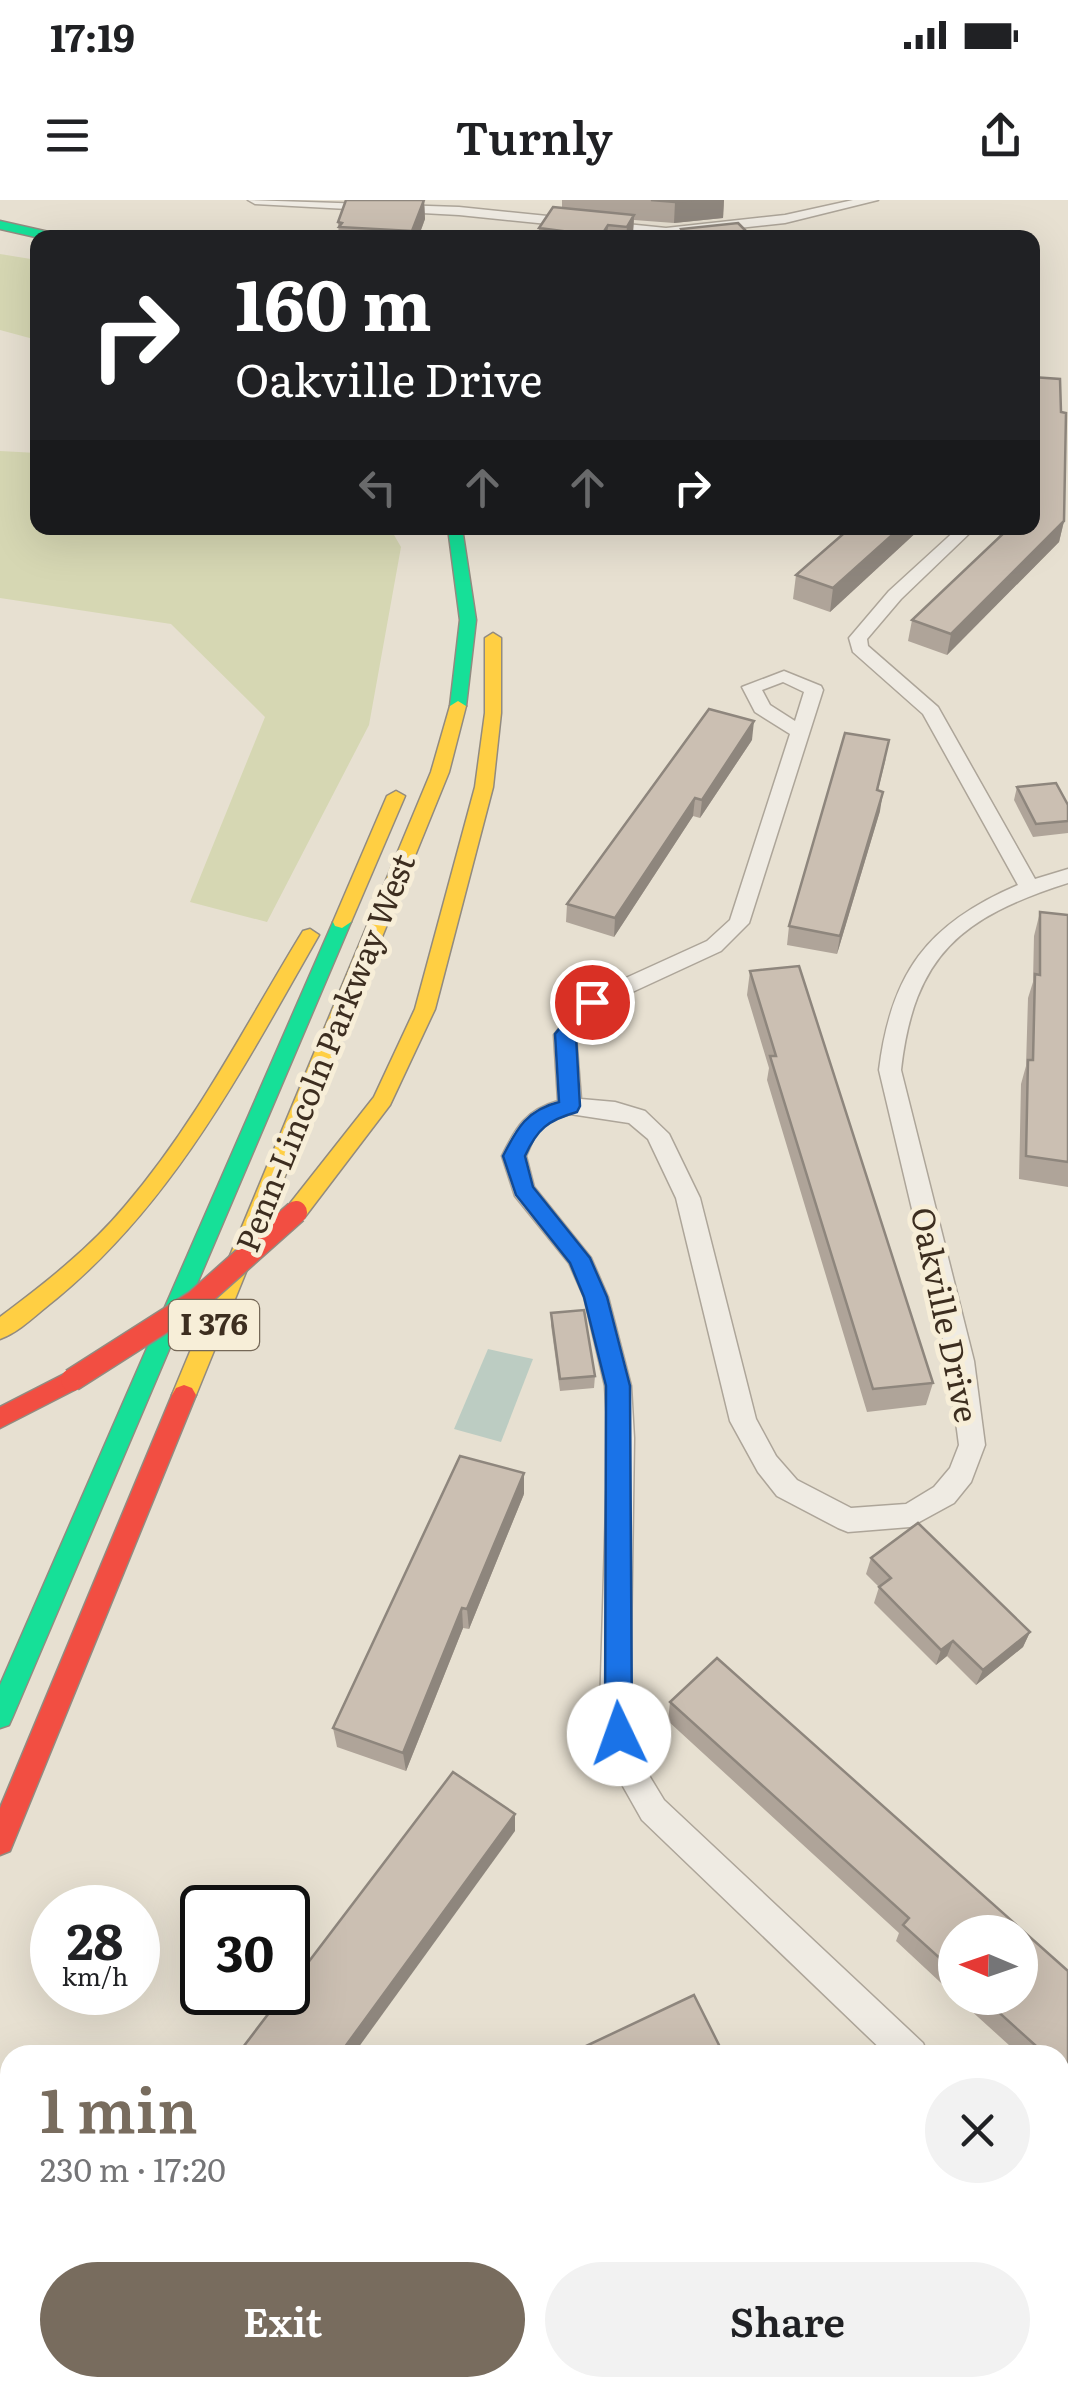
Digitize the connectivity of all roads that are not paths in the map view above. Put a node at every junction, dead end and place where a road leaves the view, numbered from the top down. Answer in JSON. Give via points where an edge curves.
{"nodes":[{"id":1,"x":255,"y":200,"type":"edge"},
{"id":2,"x":871,"y":200,"type":"edge"},
{"id":3,"x":0,"y":225,"type":"edge"},
{"id":4,"x":650,"y":230,"type":"edge"},
{"id":5,"x":689,"y":230,"type":"edge"},
{"id":6,"x":30,"y":232,"type":"edge"},
{"id":7,"x":0,"y":237,"type":"edge"},
{"id":8,"x":30,"y":243,"type":"edge"},
{"id":9,"x":457,"y":535,"type":"edge"},
{"id":10,"x":459,"y":535,"type":"edge"},
{"id":11,"x":960,"y":535,"type":"edge"},
{"id":12,"x":798,"y":730,"type":"dead end"},
{"id":13,"x":1068,"y":876,"type":"edge"},
{"id":14,"x":1029,"y":887,"type":"junction"},
{"id":15,"x":570,"y":1106,"type":"junction"},
{"id":16,"x":0,"y":1330,"type":"edge"},
{"id":17,"x":0,"y":1418,"type":"edge"},
{"id":18,"x":0,"y":1716,"type":"edge"},
{"id":19,"x":0,"y":1841,"type":"edge"},
{"id":20,"x":900,"y":2045,"type":"edge"}],
"edges":[{"from":1,"to":4,"type":"street"},
{"from":2,"to":5,"type":"street"},
{"from":3,"to":6,"type":"highway"},
{"from":7,"to":8,"type":"highway"},
{"from":9,"to":19,"type":"highway","name":"Penn-Lincoln Parkway West","number":"I 376","via":[[469,640],[440,772]]},
{"from":10,"to":17,"type":"highway","bridge":true,"via":[[486,600],[494,658],[490,752],[473,842],[427,1004],[400,1068],[370,1121],[296,1212],[196,1301]]},
{"from":11,"to":14,"type":"street","via":[[895,595],[858,638],[859,648],[932,711]]},
{"from":12,"to":15,"type":"street","via":[[739,924],[714,946],[592,1002],[566,1034]]},
{"from":13,"to":14,"type":"street","name":"Oakville Drive"},
{"from":14,"to":15,"type":"street","name":"Oakville Drive","via":[[985,904],[949,932],[907,986],[891,1034],[890,1070],[961,1361],[972,1446],[961,1474],[929,1508],[848,1520],[777,1478],[743,1421],[688,1198],[670,1153],[636,1117]]},
{"from":15,"to":20,"type":"street","via":[[527,1128],[514,1156],[523,1190],[579,1258],[618,1386],[615,1710],[622,1758],[653,1810]]},
{"from":16,"to":18,"type":"highway","name":"Penn-Lincoln Parkway West","number":"I 376","via":[[107,1240],[178,1154],[408,768]]}]}
